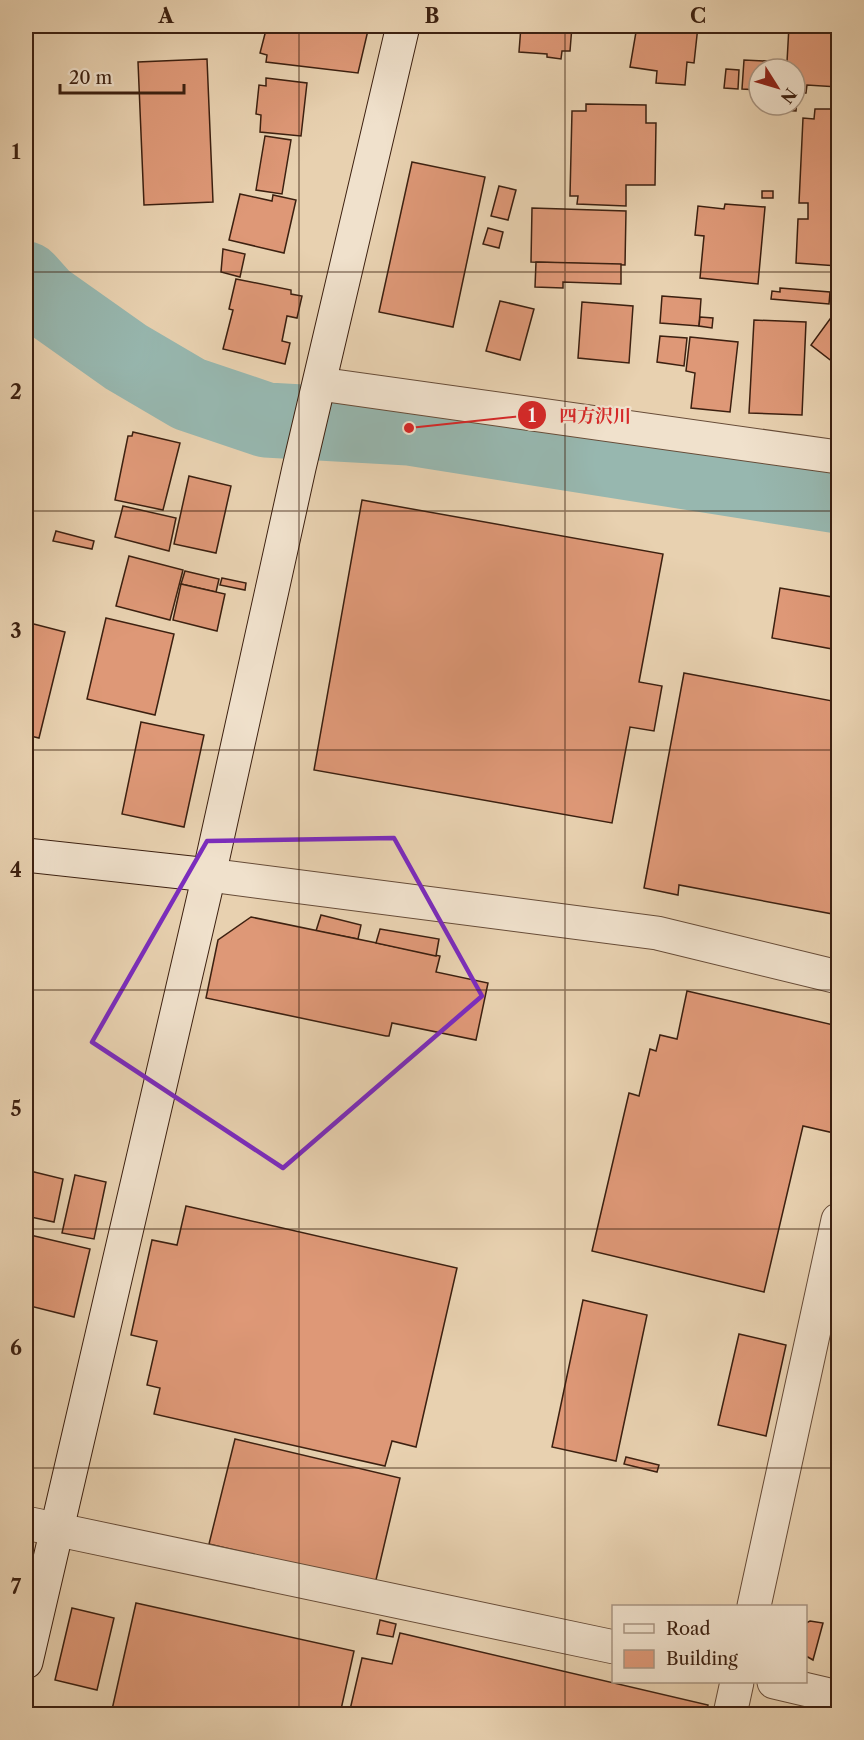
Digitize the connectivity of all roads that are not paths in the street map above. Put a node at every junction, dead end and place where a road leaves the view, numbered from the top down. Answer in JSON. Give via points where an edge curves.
{"nodes":[{"id":1,"x":403,"y":26,"type":"edge"},
{"id":2,"x":320,"y":384,"type":"junction"},
{"id":3,"x":838,"y":456,"type":"edge"},
{"id":4,"x":26,"y":855,"type":"edge"},
{"id":5,"x":209,"y":875,"type":"junction"},
{"id":6,"x":838,"y":977,"type":"edge"},
{"id":7,"x":838,"y":1220,"type":"edge"},
{"id":8,"x":41,"y":1526,"type":"edge"},
{"id":9,"x":754,"y":1605,"type":"edge"},
{"id":10,"x":612,"y":1647,"type":"edge"},
{"id":11,"x":26,"y":1662,"type":"edge"},
{"id":12,"x":737,"y":1683,"type":"edge"},
{"id":13,"x":778,"y":1683,"type":"edge"},
{"id":14,"x":838,"y":1697,"type":"edge"},
{"id":15,"x":730,"y":1714,"type":"edge"}],
"edges":[{"from":1,"to":2,"type":"street"},
{"from":2,"to":3,"type":"street"},
{"from":2,"to":5,"type":"street"},
{"from":4,"to":5,"type":"street"},
{"from":5,"to":6,"type":"street","via":[[657,933]]},
{"from":5,"to":8,"type":"street"},
{"from":7,"to":9,"type":"street"},
{"from":8,"to":10,"type":"street"},
{"from":8,"to":11,"type":"street"},
{"from":12,"to":15,"type":"street"},
{"from":13,"to":14,"type":"street"}]}
